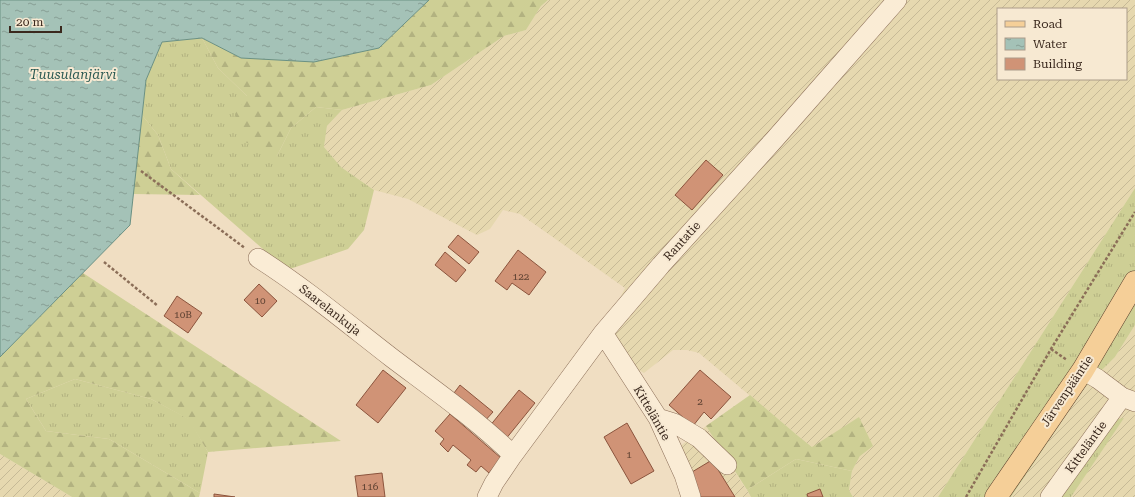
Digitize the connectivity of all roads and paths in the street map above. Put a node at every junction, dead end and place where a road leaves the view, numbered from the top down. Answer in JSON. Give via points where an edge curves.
{"nodes":[{"id":1,"x":897,"y":0,"type":"edge"},
{"id":2,"x":141,"y":171,"type":"dead end"},
{"id":3,"x":1135,"y":212,"type":"edge"},
{"id":4,"x":258,"y":258,"type":"joint"},
{"id":5,"x":104,"y":262,"type":"dead end"},
{"id":6,"x":1135,"y":282,"type":"edge"},
{"id":7,"x":158,"y":306,"type":"dead end"},
{"id":8,"x":603,"y":333,"type":"junction"},
{"id":9,"x":1083,"y":370,"type":"junction"},
{"id":10,"x":1129,"y":400,"type":"edge"},
{"id":11,"x":658,"y":418,"type":"junction"},
{"id":12,"x":513,"y":456,"type":"junction"},
{"id":13,"x":727,"y":465,"type":"dead end"},
{"id":14,"x":487,"y":497,"type":"edge"},
{"id":15,"x":691,"y":497,"type":"edge"},
{"id":16,"x":966,"y":497,"type":"edge"},
{"id":17,"x":996,"y":497,"type":"edge"},
{"id":18,"x":1050,"y":497,"type":"edge"}],
"edges":[{"from":1,"to":8,"type":"street","name":"Rantatie"},
{"from":2,"to":4,"type":"path"},
{"from":3,"to":16,"type":"path","via":[[1051,349]]},
{"from":4,"to":12,"type":"street","name":"Saarelankuja","via":[[285,275],[410,372],[497,440]]},
{"from":5,"to":7,"type":"path"},
{"from":6,"to":9,"type":"main road","name":"Järvenpääntie"},
{"from":8,"to":11,"type":"street","name":"Kitteläntie"},
{"from":8,"to":12,"type":"street","name":"Rantatie"},
{"from":9,"to":10,"type":"street"},
{"from":9,"to":17,"type":"main road","name":"Järvenpääntie"},
{"from":10,"to":18,"type":"street","name":"Kitteläntie"},
{"from":11,"to":13,"type":"street","via":[[674,423],[699,438]]},
{"from":11,"to":15,"type":"street","name":"Kitteläntie"},
{"from":12,"to":14,"type":"street","name":"Rantatie"}]}
